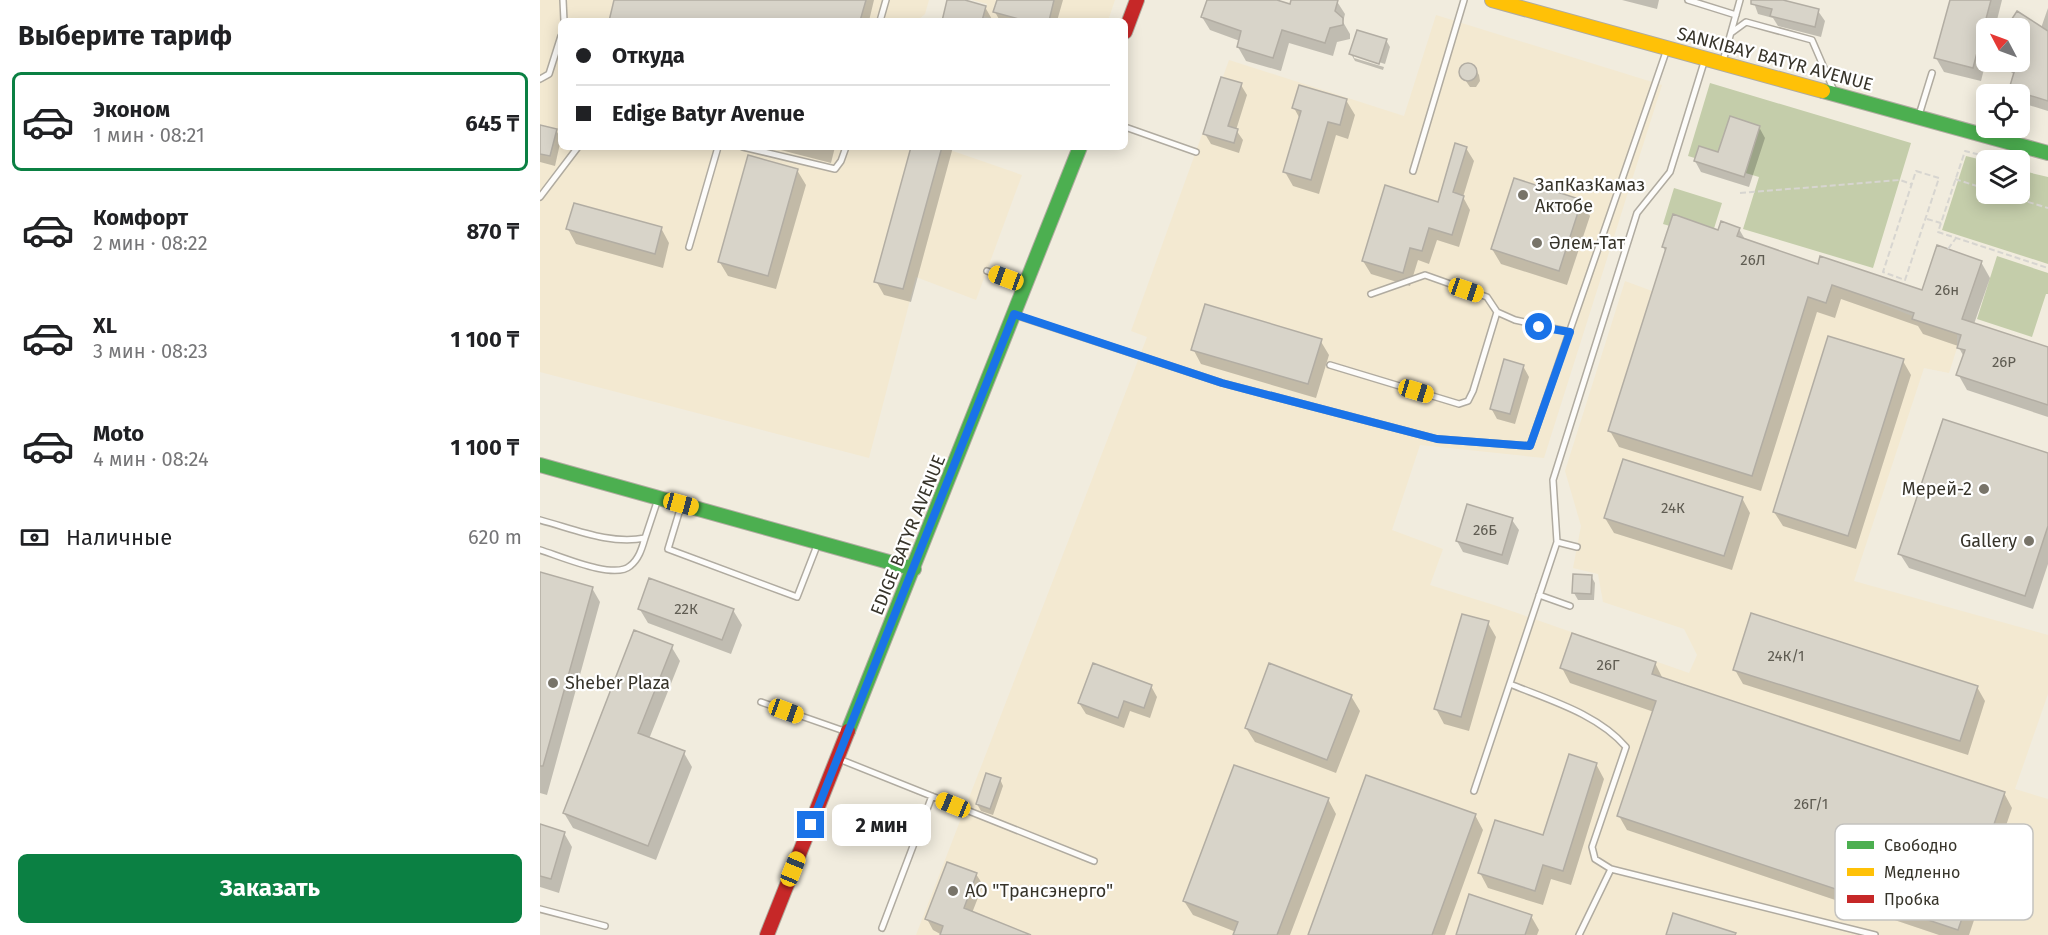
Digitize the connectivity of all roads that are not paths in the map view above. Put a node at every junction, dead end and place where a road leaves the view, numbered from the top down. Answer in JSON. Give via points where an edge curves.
{"nodes":[{"id":1,"x":563,"y":0,"type":"edge"},
{"id":2,"x":886,"y":0,"type":"edge"},
{"id":3,"x":1137,"y":0,"type":"edge"},
{"id":4,"x":1464,"y":0,"type":"edge"},
{"id":5,"x":1492,"y":0,"type":"edge"},
{"id":6,"x":1688,"y":0,"type":"edge"},
{"id":7,"x":1740,"y":0,"type":"edge"},
{"id":8,"x":1736,"y":15,"type":"junction"},
{"id":9,"x":564,"y":18,"type":"edge"},
{"id":10,"x":881,"y":18,"type":"edge"},
{"id":11,"x":1128,"y":24,"type":"edge"},
{"id":12,"x":1731,"y":33,"type":"junction"},
{"id":13,"x":558,"y":46,"type":"edge"},
{"id":14,"x":1667,"y":47,"type":"junction"},
{"id":15,"x":1706,"y":58,"type":"junction"},
{"id":16,"x":1722,"y":62,"type":"junction"},
{"id":17,"x":1932,"y":73,"type":"dead end"},
{"id":18,"x":540,"y":79,"type":"edge"},
{"id":19,"x":1835,"y":94,"type":"junction"},
{"id":20,"x":1919,"y":117,"type":"junction"},
{"id":21,"x":1128,"y":128,"type":"edge"},
{"id":22,"x":576,"y":150,"type":"edge"},
{"id":23,"x":717,"y":150,"type":"edge"},
{"id":24,"x":756,"y":150,"type":"edge"},
{"id":25,"x":845,"y":150,"type":"edge"},
{"id":26,"x":1079,"y":150,"type":"edge"},
{"id":27,"x":1196,"y":152,"type":"dead end"},
{"id":28,"x":2048,"y":153,"type":"edge"},
{"id":29,"x":1413,"y":171,"type":"dead end"},
{"id":30,"x":540,"y":197,"type":"edge"},
{"id":31,"x":689,"y":247,"type":"dead end"},
{"id":32,"x":987,"y":271,"type":"dead end"},
{"id":33,"x":1025,"y":285,"type":"junction"},
{"id":34,"x":1371,"y":294,"type":"dead end"},
{"id":35,"x":1497,"y":312,"type":"junction"},
{"id":36,"x":1014,"y":314,"type":"junction"},
{"id":37,"x":1570,"y":332,"type":"junction"},
{"id":38,"x":1330,"y":365,"type":"dead end"},
{"id":39,"x":540,"y":465,"type":"edge"},
{"id":40,"x":659,"y":498,"type":"junction"},
{"id":41,"x":681,"y":504,"type":"junction"},
{"id":42,"x":540,"y":520,"type":"edge"},
{"id":43,"x":645,"y":538,"type":"junction"},
{"id":44,"x":819,"y":541,"type":"junction"},
{"id":45,"x":1557,"y":542,"type":"junction"},
{"id":46,"x":1577,"y":547,"type":"dead end"},
{"id":47,"x":540,"y":550,"type":"edge"},
{"id":48,"x":914,"y":568,"type":"junction"},
{"id":49,"x":1539,"y":595,"type":"junction"},
{"id":50,"x":1570,"y":606,"type":"dead end"},
{"id":51,"x":1510,"y":684,"type":"junction"},
{"id":52,"x":761,"y":702,"type":"dead end"},
{"id":53,"x":848,"y":732,"type":"junction"},
{"id":54,"x":838,"y":758,"type":"junction"},
{"id":55,"x":1474,"y":791,"type":"dead end"},
{"id":56,"x":932,"y":796,"type":"junction"},
{"id":57,"x":1094,"y":861,"type":"dead end"},
{"id":58,"x":1611,"y":869,"type":"junction"},
{"id":59,"x":540,"y":909,"type":"edge"},
{"id":60,"x":605,"y":926,"type":"dead end"},
{"id":61,"x":882,"y":928,"type":"dead end"},
{"id":62,"x":767,"y":935,"type":"edge"},
{"id":63,"x":1578,"y":935,"type":"edge"},
{"id":64,"x":1875,"y":935,"type":"edge"}],
"edges":[{"from":1,"to":9,"type":"lane"},
{"from":2,"to":10,"type":"lane"},
{"from":3,"to":11,"type":"main road"},
{"from":4,"to":29,"type":"lane"},
{"from":5,"to":14,"type":"main road","name":"SANKIBAY BATYR AVENUE"},
{"from":6,"to":8,"type":"lane"},
{"from":7,"to":8,"type":"lane"},
{"from":8,"to":12,"type":"lane"},
{"from":12,"to":16,"type":"lane"},
{"from":12,"to":19,"type":"lane","via":[[1746,22],[1812,40]]},
{"from":13,"to":18,"type":"lane","via":[[549,74]]},
{"from":14,"to":15,"type":"main road","name":"SANKIBAY BATYR AVENUE"},
{"from":14,"to":37,"type":"lane"},
{"from":15,"to":16,"type":"main road","name":"SANKIBAY BATYR AVENUE"},
{"from":15,"to":45,"type":"lane","via":[[1670,172],[1637,213],[1553,480]]},
{"from":16,"to":19,"type":"main road","name":"SANKIBAY BATYR AVENUE"},
{"from":17,"to":20,"type":"lane"},
{"from":19,"to":20,"type":"main road","name":"SANKIBAY BATYR AVENUE"},
{"from":20,"to":28,"type":"main road","name":"SANKIBAY BATYR AVENUE"},
{"from":21,"to":27,"type":"lane"},
{"from":22,"to":30,"type":"lane"},
{"from":23,"to":31,"type":"lane"},
{"from":24,"to":25,"type":"lane","via":[[835,169]]},
{"from":26,"to":33,"type":"main road","name":"EDIGE BATYR AVENUE"},
{"from":32,"to":33,"type":"lane"},
{"from":33,"to":36,"type":"main road","name":"EDIGE BATYR AVENUE"},
{"from":34,"to":35,"type":"lane","via":[[1425,275],[1487,297]]},
{"from":35,"to":37,"type":"lane"},
{"from":35,"to":38,"type":"lane","via":[[1468,401],[1459,404]]},
{"from":36,"to":37,"type":"lane","via":[[1222,383],[1426,436],[1530,446]]},
{"from":36,"to":48,"type":"main road","name":"EDIGE BATYR AVENUE"},
{"from":39,"to":40,"type":"main road"},
{"from":40,"to":41,"type":"main road"},
{"from":40,"to":43,"type":"lane"},
{"from":41,"to":44,"type":"main road"},
{"from":41,"to":44,"type":"lane","via":[[668,549],[797,597]]},
{"from":42,"to":43,"type":"lane","via":[[619,541]]},
{"from":43,"to":47,"type":"lane","via":[[639,556],[629,568],[613,573]]},
{"from":44,"to":48,"type":"main road"},
{"from":45,"to":46,"type":"lane"},
{"from":45,"to":49,"type":"lane"},
{"from":48,"to":53,"type":"main road","name":"EDIGE BATYR AVENUE"},
{"from":49,"to":50,"type":"lane"},
{"from":49,"to":51,"type":"lane"},
{"from":51,"to":55,"type":"lane"},
{"from":51,"to":58,"type":"lane","via":[[1586,716],[1626,747],[1592,847],[1595,859]]},
{"from":52,"to":53,"type":"lane"},
{"from":53,"to":54,"type":"main road","name":"EDIGE BATYR AVENUE"},
{"from":54,"to":56,"type":"lane"},
{"from":54,"to":62,"type":"main road","name":"EDIGE BATYR AVENUE"},
{"from":56,"to":57,"type":"lane"},
{"from":56,"to":61,"type":"lane"},
{"from":58,"to":63,"type":"lane"},
{"from":58,"to":64,"type":"lane"},
{"from":59,"to":60,"type":"lane"}]}
